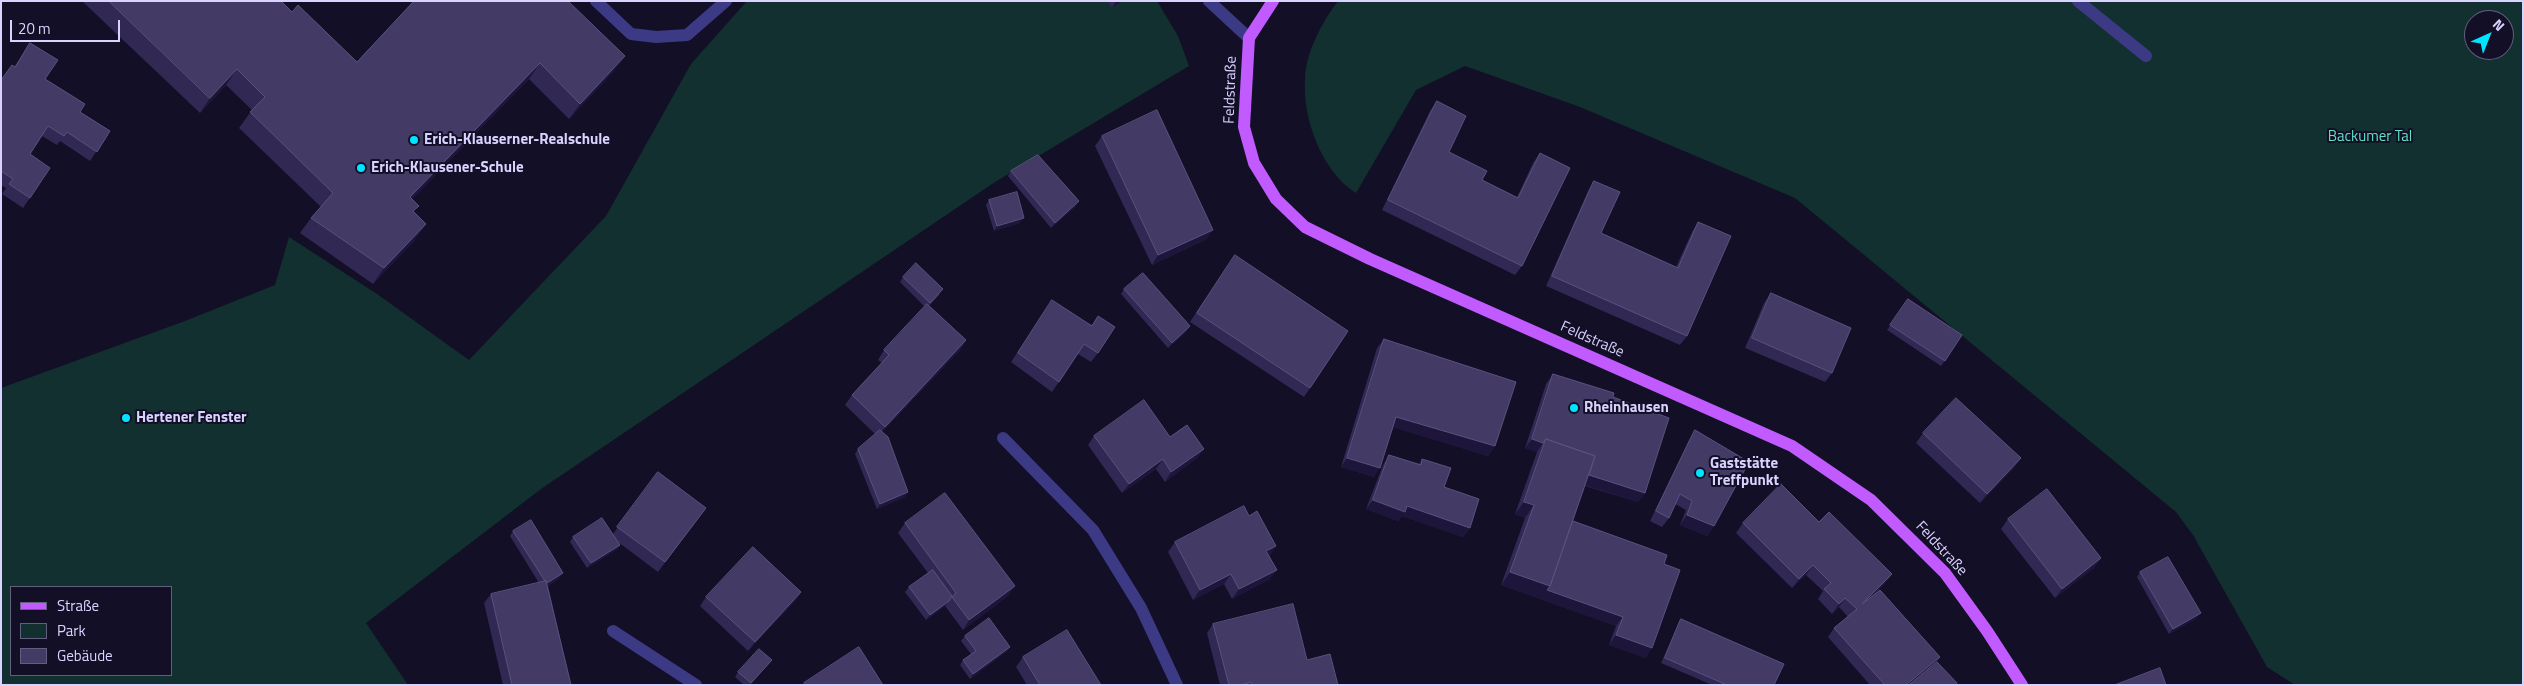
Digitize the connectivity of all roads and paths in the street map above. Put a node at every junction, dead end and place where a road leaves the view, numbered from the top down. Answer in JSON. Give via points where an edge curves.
{"nodes":[{"id":1,"x":596,"y":1,"type":"edge"},
{"id":2,"x":726,"y":1,"type":"edge"},
{"id":3,"x":1209,"y":1,"type":"edge"},
{"id":4,"x":1273,"y":1,"type":"edge"},
{"id":5,"x":2078,"y":1,"type":"edge"},
{"id":6,"x":1249,"y":38,"type":"junction"},
{"id":7,"x":2146,"y":56,"type":"dead end"},
{"id":8,"x":1003,"y":438,"type":"dead end"},
{"id":9,"x":613,"y":631,"type":"dead end"},
{"id":10,"x":696,"y":685,"type":"edge"},
{"id":11,"x":1177,"y":685,"type":"edge"},
{"id":12,"x":2022,"y":685,"type":"edge"}],
"edges":[{"from":1,"to":2,"type":"street","via":[[631,34],[656,38],[687,35]]},
{"from":3,"to":6,"type":"street"},
{"from":4,"to":6,"type":"main road","name":"Feldstraße"},
{"from":5,"to":7,"type":"street"},
{"from":6,"to":12,"type":"main road","name":"Feldstraße","via":[[1244,127],[1254,163],[1276,199],[1305,227],[1370,259],[1792,446],[1871,500],[1944,574]]},
{"from":8,"to":11,"type":"street","via":[[1093,530],[1141,608]]},
{"from":9,"to":10,"type":"street"}]}
